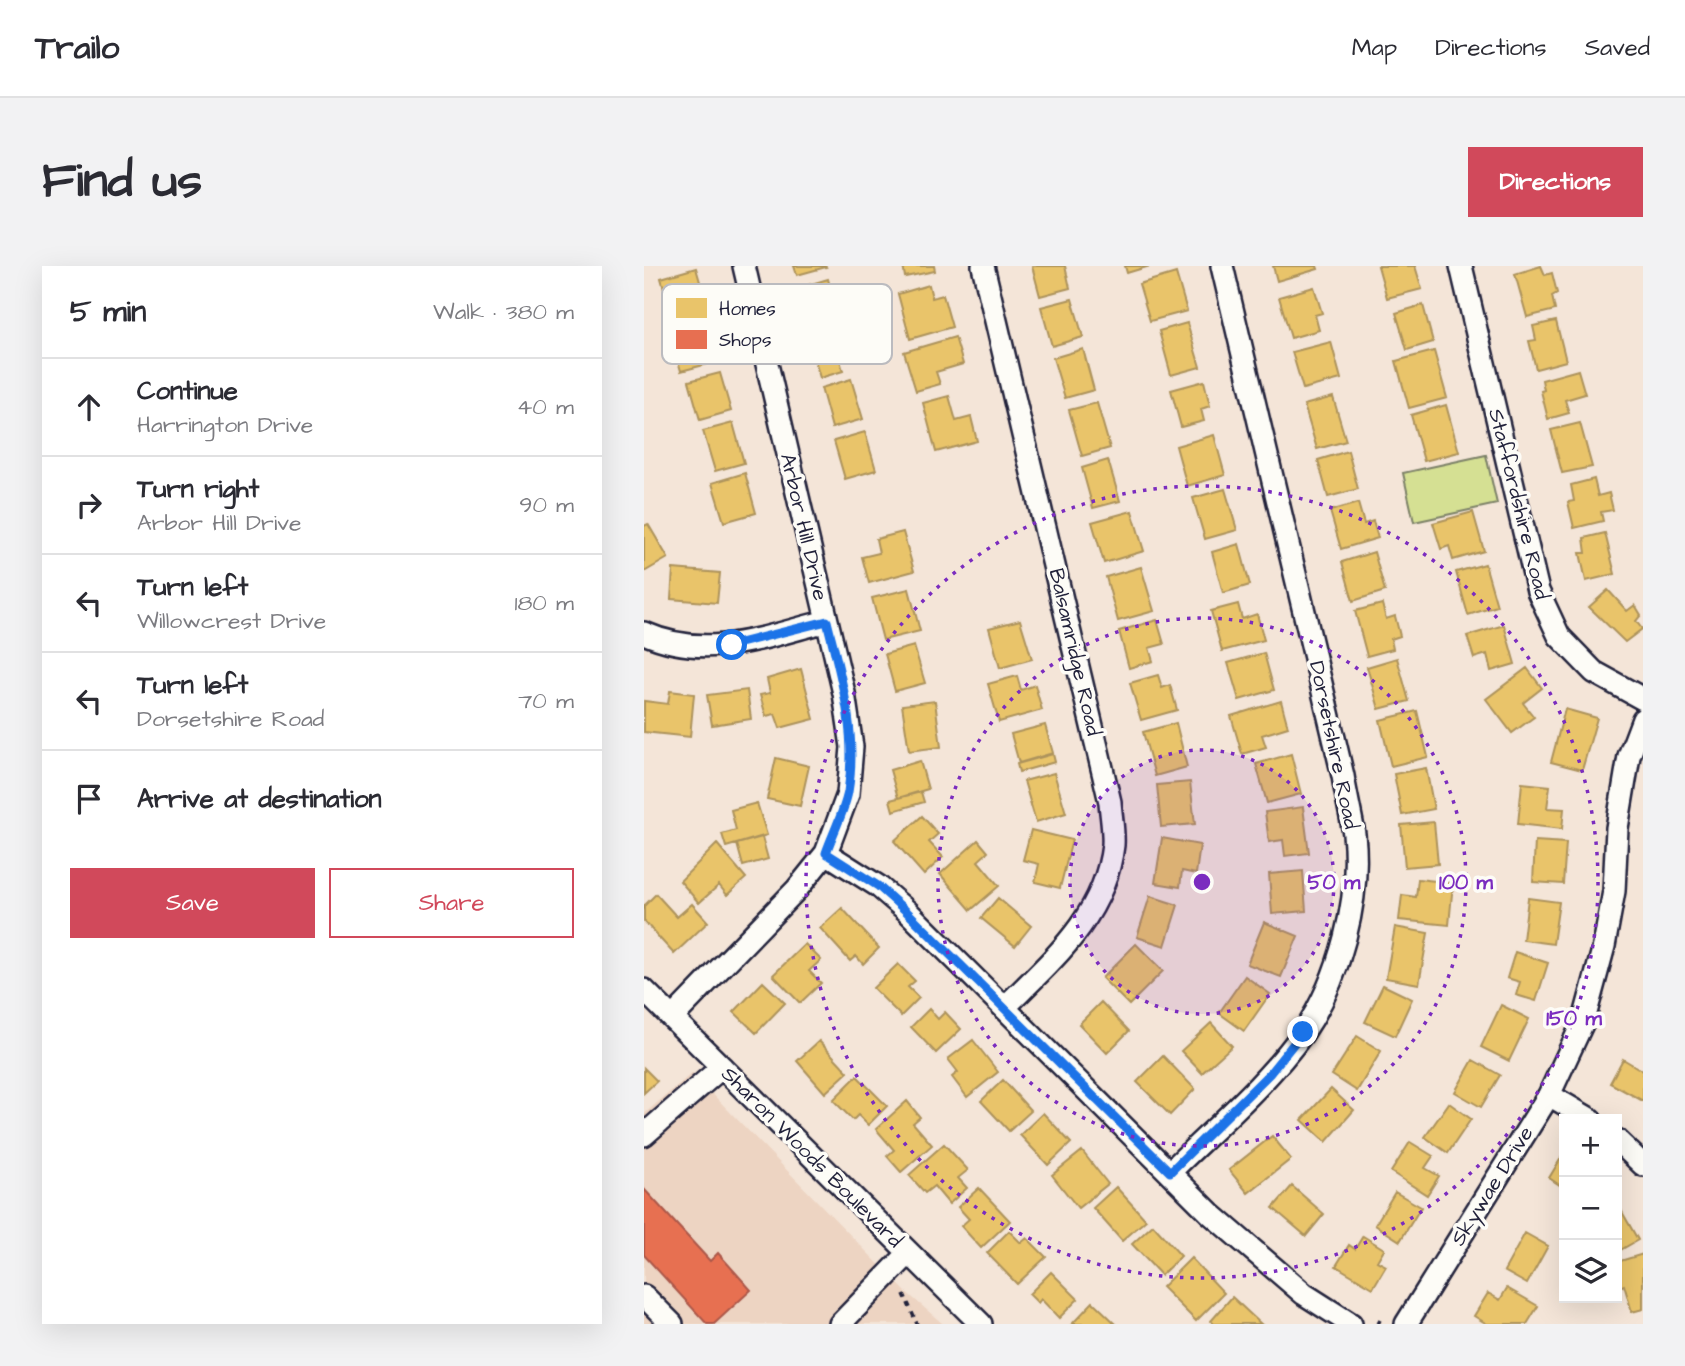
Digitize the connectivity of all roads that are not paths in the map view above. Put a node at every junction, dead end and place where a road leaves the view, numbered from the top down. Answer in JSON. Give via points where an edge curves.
{"nodes":[{"id":1,"x":744,"y":266,"type":"edge"},
{"id":2,"x":983,"y":266,"type":"edge"},
{"id":3,"x":1222,"y":266,"type":"edge"},
{"id":4,"x":1461,"y":266,"type":"edge"},
{"id":5,"x":748,"y":284,"type":"edge"},
{"id":6,"x":767,"y":364,"type":"edge"},
{"id":7,"x":827,"y":621,"type":"junction"},
{"id":8,"x":644,"y":633,"type":"edge"},
{"id":9,"x":1643,"y":699,"type":"edge"},
{"id":10,"x":1643,"y":719,"type":"edge"},
{"id":11,"x":826,"y":853,"type":"junction"},
{"id":12,"x":644,"y":990,"type":"edge"},
{"id":13,"x":1004,"y":1007,"type":"junction"},
{"id":14,"x":672,"y":1018,"type":"junction"},
{"id":15,"x":722,"y":1067,"type":"junction"},
{"id":16,"x":1549,"y":1095,"type":"junction"},
{"id":17,"x":1581,"y":1114,"type":"edge"},
{"id":18,"x":644,"y":1135,"type":"edge"},
{"id":19,"x":1622,"y":1145,"type":"edge"},
{"id":20,"x":1643,"y":1165,"type":"edge"},
{"id":21,"x":1170,"y":1172,"type":"junction"},
{"id":22,"x":909,"y":1253,"type":"junction"},
{"id":23,"x":644,"y":1296,"type":"edge"},
{"id":24,"x":672,"y":1324,"type":"edge"},
{"id":25,"x":841,"y":1324,"type":"edge"},
{"id":26,"x":981,"y":1324,"type":"edge"},
{"id":27,"x":1351,"y":1324,"type":"edge"},
{"id":28,"x":1406,"y":1324,"type":"edge"}],
"edges":[{"from":1,"to":5,"type":"street","name":"Arbor Hill Drive"},
{"from":2,"to":13,"type":"street","name":"Balsamridge Road","via":[[1110,802],[1113,844],[1104,883],[1088,917],[1067,945]]},
{"from":3,"to":21,"type":"street","name":"Dorsetshire Road","via":[[1343,776],[1354,836],[1353,895],[1344,944],[1326,991],[1303,1032],[1270,1073]]},
{"from":4,"to":9,"type":"street","name":"Staffordshire Road","via":[[1538,591],[1559,636],[1594,672]]},
{"from":6,"to":7,"type":"street","name":"Arbor Hill Drive"},
{"from":7,"to":8,"type":"street","via":[[705,648],[661,641]]},
{"from":7,"to":11,"type":"street","name":"Arbor Hill Drive","via":[[852,747],[848,794]]},
{"from":10,"to":16,"type":"street","name":"Skywae Drive","via":[[1629,756],[1604,946],[1584,1020]]},
{"from":11,"to":13,"type":"street","via":[[888,894]]},
{"from":11,"to":14,"type":"street","name":"Arbor Hill Drive"},
{"from":12,"to":14,"type":"street","name":"Sharon Woods Boulevard"},
{"from":13,"to":21,"type":"street"},
{"from":14,"to":15,"type":"street","name":"Sharon Woods Boulevard"},
{"from":15,"to":18,"type":"street"},
{"from":15,"to":22,"type":"street","name":"Sharon Woods Boulevard"},
{"from":16,"to":17,"type":"street"},
{"from":16,"to":28,"type":"street","name":"Skywae Drive"},
{"from":19,"to":20,"type":"street"},
{"from":21,"to":27,"type":"street","via":[[1304,1294]]},
{"from":22,"to":25,"type":"street"},
{"from":22,"to":26,"type":"street","name":"Sharon Woods Boulevard"},
{"from":23,"to":24,"type":"street"}]}
